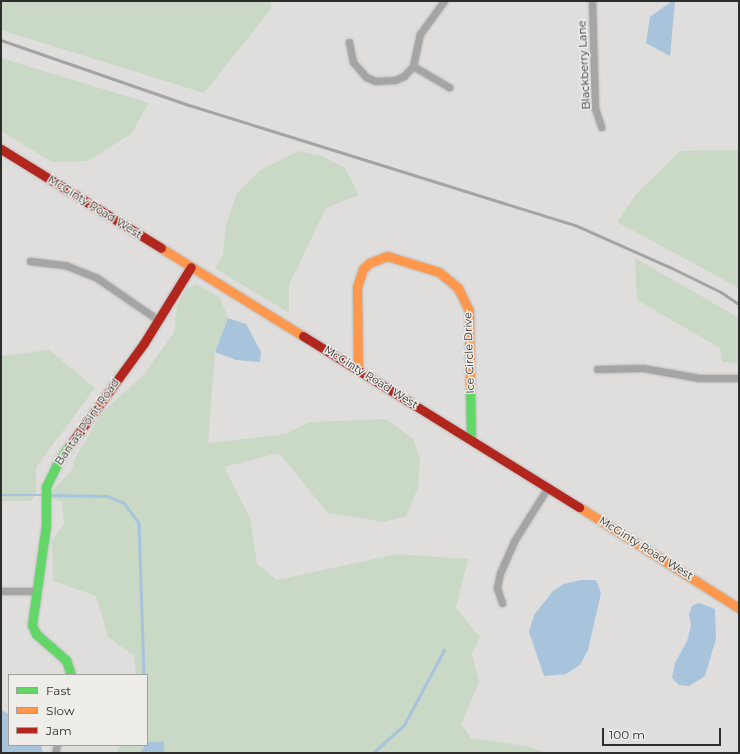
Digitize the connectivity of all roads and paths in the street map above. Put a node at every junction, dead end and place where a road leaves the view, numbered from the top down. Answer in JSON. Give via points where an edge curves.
{"nodes":[{"id":1,"x":444,"y":1,"type":"edge"},
{"id":2,"x":592,"y":1,"type":"edge"},
{"id":3,"x":349,"y":42,"type":"dead end"},
{"id":4,"x":413,"y":66,"type":"junction"},
{"id":5,"x":449,"y":87,"type":"dead end"},
{"id":6,"x":601,"y":127,"type":"dead end"},
{"id":7,"x":1,"y":149,"type":"edge"},
{"id":8,"x":30,"y":261,"type":"dead end"},
{"id":9,"x":191,"y":267,"type":"junction"},
{"id":10,"x":158,"y":320,"type":"junction"},
{"id":11,"x":358,"y":369,"type":"junction"},
{"id":12,"x":597,"y":370,"type":"dead end"},
{"id":13,"x":739,"y":378,"type":"edge"},
{"id":14,"x":471,"y":439,"type":"junction"},
{"id":15,"x":548,"y":487,"type":"junction"},
{"id":16,"x":1,"y":591,"type":"edge"},
{"id":17,"x":35,"y":591,"type":"junction"},
{"id":18,"x":502,"y":603,"type":"dead end"},
{"id":19,"x":738,"y":607,"type":"edge"},
{"id":20,"x":71,"y":674,"type":"edge"}],
"edges":[{"from":1,"to":4,"type":"street","via":[[420,34]]},
{"from":2,"to":6,"type":"street","name":"Blackberry Lane","via":[[595,108]]},
{"from":3,"to":4,"type":"street","via":[[353,62],[366,77],[375,81],[395,80],[404,76]]},
{"from":4,"to":5,"type":"street"},
{"from":7,"to":9,"type":"main road","name":"McGinty Road West"},
{"from":8,"to":10,"type":"street","via":[[65,265],[98,278]]},
{"from":9,"to":10,"type":"main road","name":"Bantas Point Road"},
{"from":9,"to":11,"type":"main road","name":"McGinty Road West"},
{"from":10,"to":17,"type":"main road","name":"Bantas Point Road","via":[[58,460],[46,487],[46,525]]},
{"from":11,"to":14,"type":"main road","name":"McGinty Road West"},
{"from":11,"to":14,"type":"main road","name":"Ice Circle Drive","via":[[357,287],[363,269],[369,262],[387,256],[439,272],[458,288],[469,311]]},
{"from":12,"to":13,"type":"street","via":[[643,368],[699,378]]},
{"from":14,"to":15,"type":"main road","name":"McGinty Road West"},
{"from":15,"to":18,"type":"street","via":[[514,541],[500,573],[497,588]]},
{"from":15,"to":19,"type":"main road","name":"McGinty Road West"},
{"from":16,"to":17,"type":"street"},
{"from":17,"to":20,"type":"main road","name":"Bantas Point Road","via":[[32,625],[36,634],[66,660]]}]}
